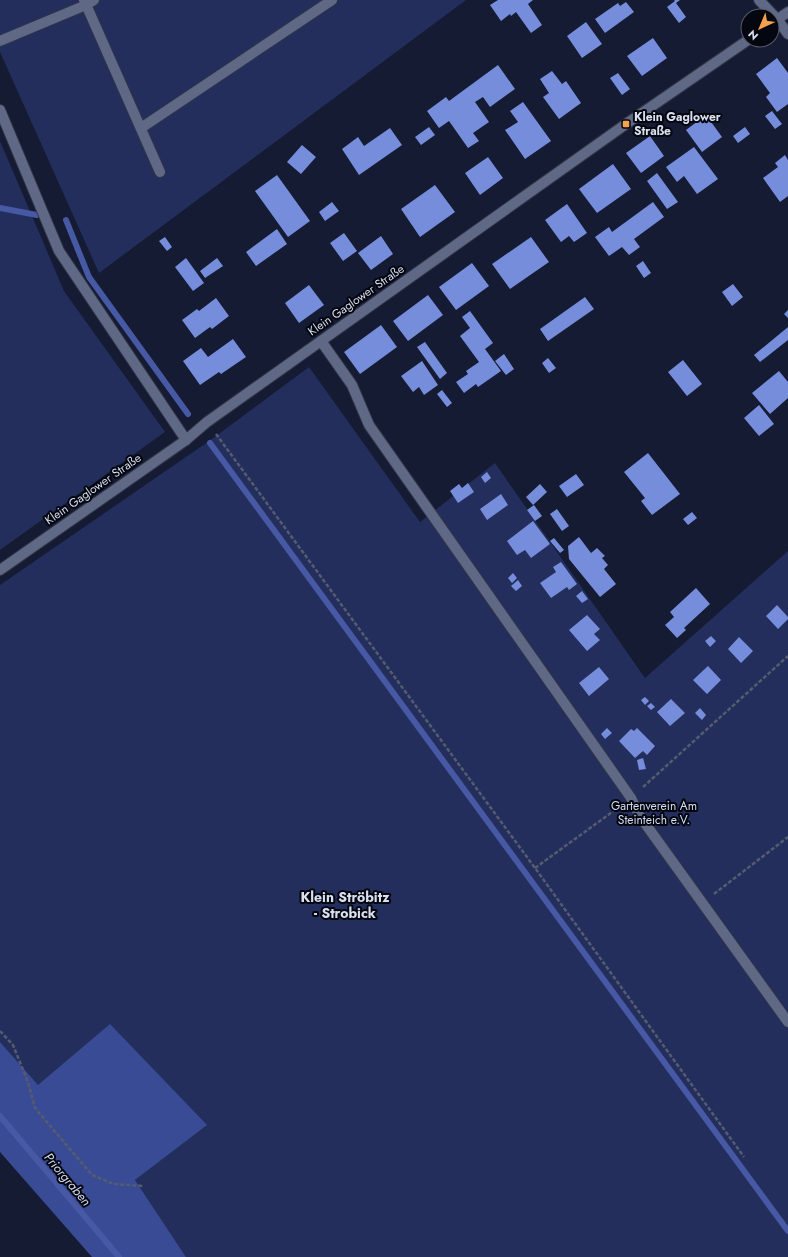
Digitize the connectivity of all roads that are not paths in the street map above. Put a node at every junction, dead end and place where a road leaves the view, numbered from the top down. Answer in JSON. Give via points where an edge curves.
{"nodes":[{"id":1,"x":332,"y":0,"type":"edge"},
{"id":2,"x":759,"y":0,"type":"edge"},
{"id":3,"x":88,"y":2,"type":"edge"},
{"id":4,"x":765,"y":8,"type":"edge"},
{"id":5,"x":780,"y":26,"type":"edge"},
{"id":6,"x":788,"y":34,"type":"edge"},
{"id":7,"x":0,"y":41,"type":"edge"},
{"id":8,"x":740,"y":46,"type":"edge"},
{"id":9,"x":0,"y":110,"type":"edge"},
{"id":10,"x":141,"y":128,"type":"junction"},
{"id":11,"x":160,"y":172,"type":"dead end"},
{"id":12,"x":321,"y":341,"type":"junction"},
{"id":13,"x":186,"y":440,"type":"junction"},
{"id":14,"x":0,"y":570,"type":"edge"},
{"id":15,"x":788,"y":1022,"type":"edge"}],
"edges":[{"from":1,"to":10,"type":"street"},
{"from":2,"to":4,"type":"street"},
{"from":3,"to":7,"type":"street"},
{"from":3,"to":10,"type":"street"},
{"from":5,"to":6,"type":"street"},
{"from":8,"to":12,"type":"street","name":"Klein Gaglower Straße"},
{"from":9,"to":13,"type":"street","via":[[59,251]]},
{"from":10,"to":11,"type":"street"},
{"from":12,"to":13,"type":"street","name":"Klein Gaglower Straße","via":[[207,422]]},
{"from":12,"to":15,"type":"street","via":[[352,385],[369,425],[631,798],[639,815]]},
{"from":13,"to":14,"type":"street","name":"Klein Gaglower Straße"}]}
